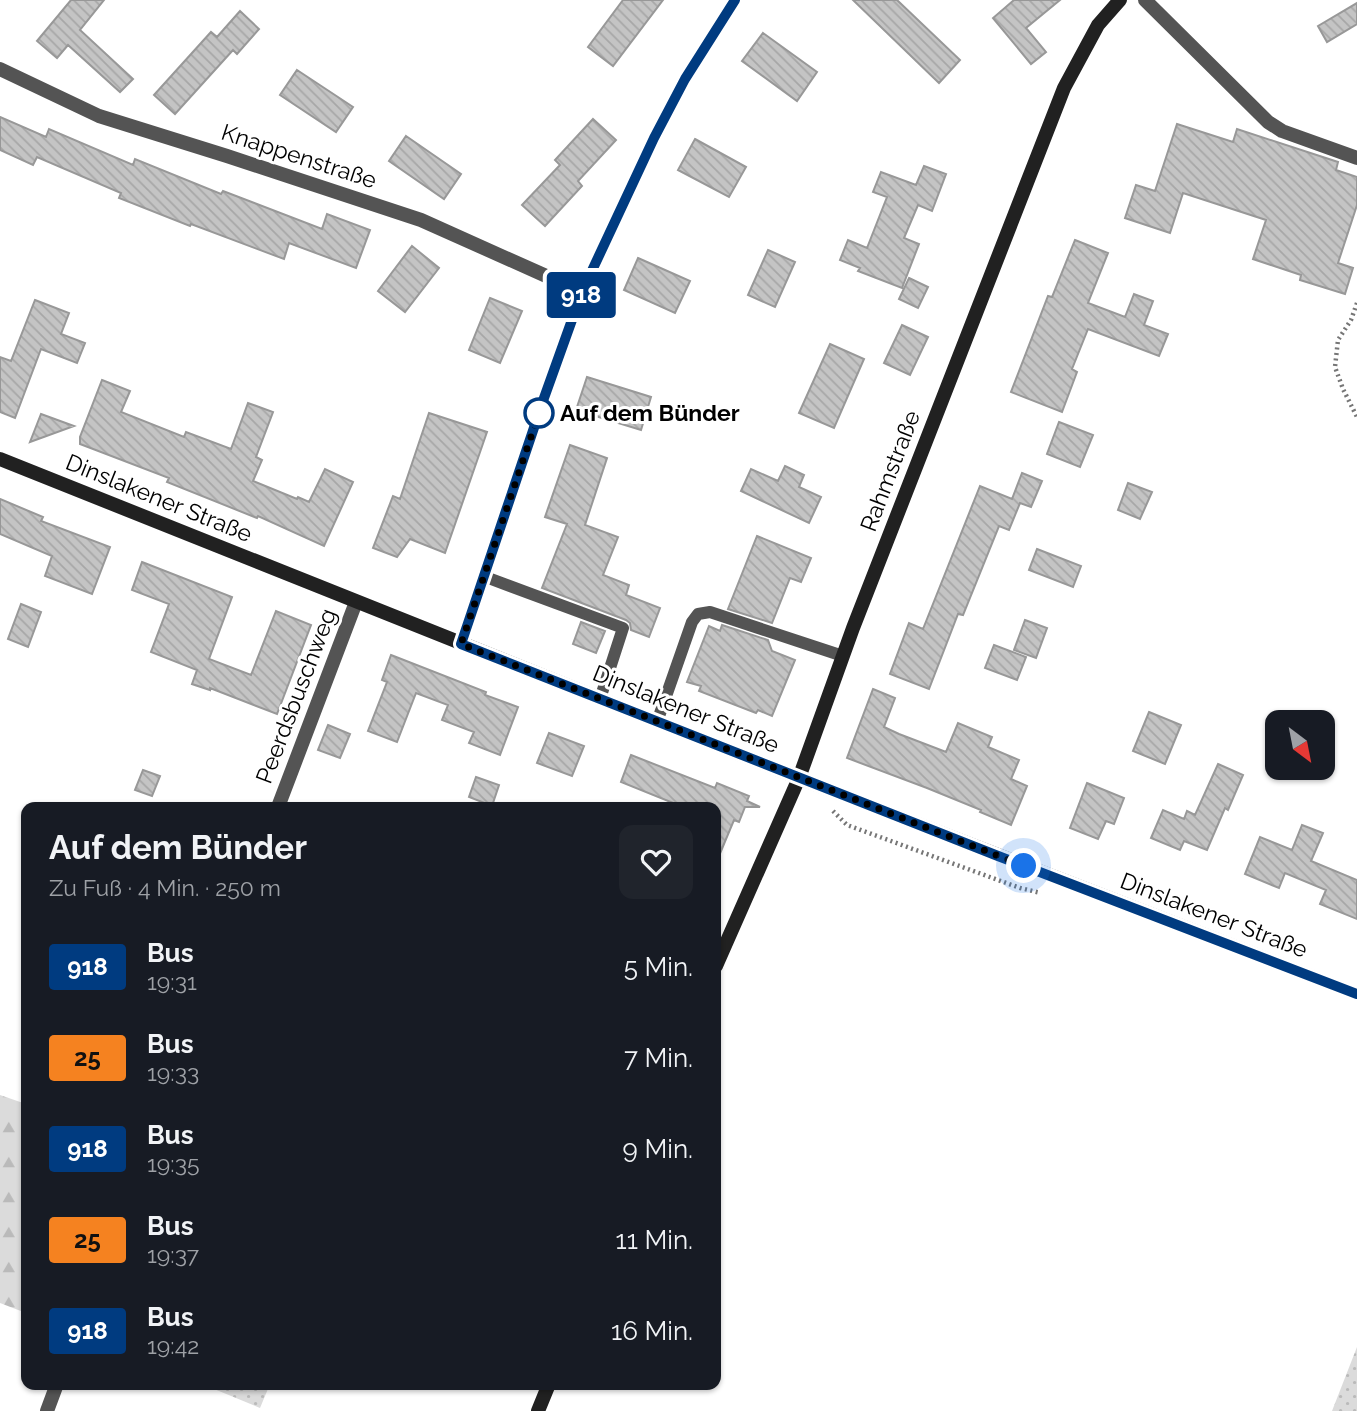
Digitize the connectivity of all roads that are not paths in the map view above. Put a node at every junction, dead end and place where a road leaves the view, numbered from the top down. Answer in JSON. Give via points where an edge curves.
{"nodes":[{"id":1,"x":735,"y":0,"type":"edge"},
{"id":2,"x":1120,"y":0,"type":"edge"},
{"id":3,"x":1145,"y":0,"type":"edge"},
{"id":4,"x":0,"y":69,"type":"edge"},
{"id":5,"x":1357,"y":158,"type":"edge"},
{"id":6,"x":582,"y":292,"type":"junction"},
{"id":7,"x":0,"y":459,"type":"edge"},
{"id":8,"x":483,"y":576,"type":"junction"},
{"id":9,"x":356,"y":602,"type":"junction"},
{"id":10,"x":461,"y":644,"type":"junction"},
{"id":11,"x":843,"y":656,"type":"junction"},
{"id":12,"x":600,"y":699,"type":"junction"},
{"id":13,"x":657,"y":722,"type":"junction"},
{"id":14,"x":799,"y":778,"type":"junction"},
{"id":15,"x":280,"y":802,"type":"edge"},
{"id":16,"x":721,"y":955,"type":"edge"},
{"id":17,"x":1357,"y":994,"type":"edge"},
{"id":18,"x":55,"y":1390,"type":"edge"},
{"id":19,"x":547,"y":1390,"type":"edge"},
{"id":20,"x":47,"y":1411,"type":"edge"},
{"id":21,"x":538,"y":1411,"type":"edge"}],
"edges":[{"from":1,"to":6,"type":"street","via":[[654,138]]},
{"from":2,"to":11,"type":"main road","name":"Rahmstraße","via":[[1098,25],[1064,88]]},
{"from":3,"to":5,"type":"street","via":[[1268,122]]},
{"from":4,"to":6,"type":"street","name":"Knappenstraße","via":[[99,116],[422,220]]},
{"from":6,"to":8,"type":"street"},
{"from":7,"to":9,"type":"main road","name":"Dinslakener Straße"},
{"from":8,"to":10,"type":"street"},
{"from":8,"to":12,"type":"lane","via":[[622,628]]},
{"from":9,"to":10,"type":"main road","name":"Dinslakener Straße"},
{"from":9,"to":15,"type":"street","name":"Peerdsbuschweg"},
{"from":10,"to":12,"type":"main road","name":"Dinslakener Straße"},
{"from":11,"to":13,"type":"lane","via":[[709,612],[698,614]]},
{"from":11,"to":14,"type":"main road","name":"Rahmstraße"},
{"from":12,"to":13,"type":"main road","name":"Dinslakener Straße"},
{"from":13,"to":14,"type":"main road","name":"Dinslakener Straße"},
{"from":14,"to":16,"type":"main road","name":"Rahmstraße"},
{"from":14,"to":17,"type":"main road","name":"Dinslakener Straße"},
{"from":18,"to":20,"type":"street"},
{"from":19,"to":21,"type":"main road"}]}
